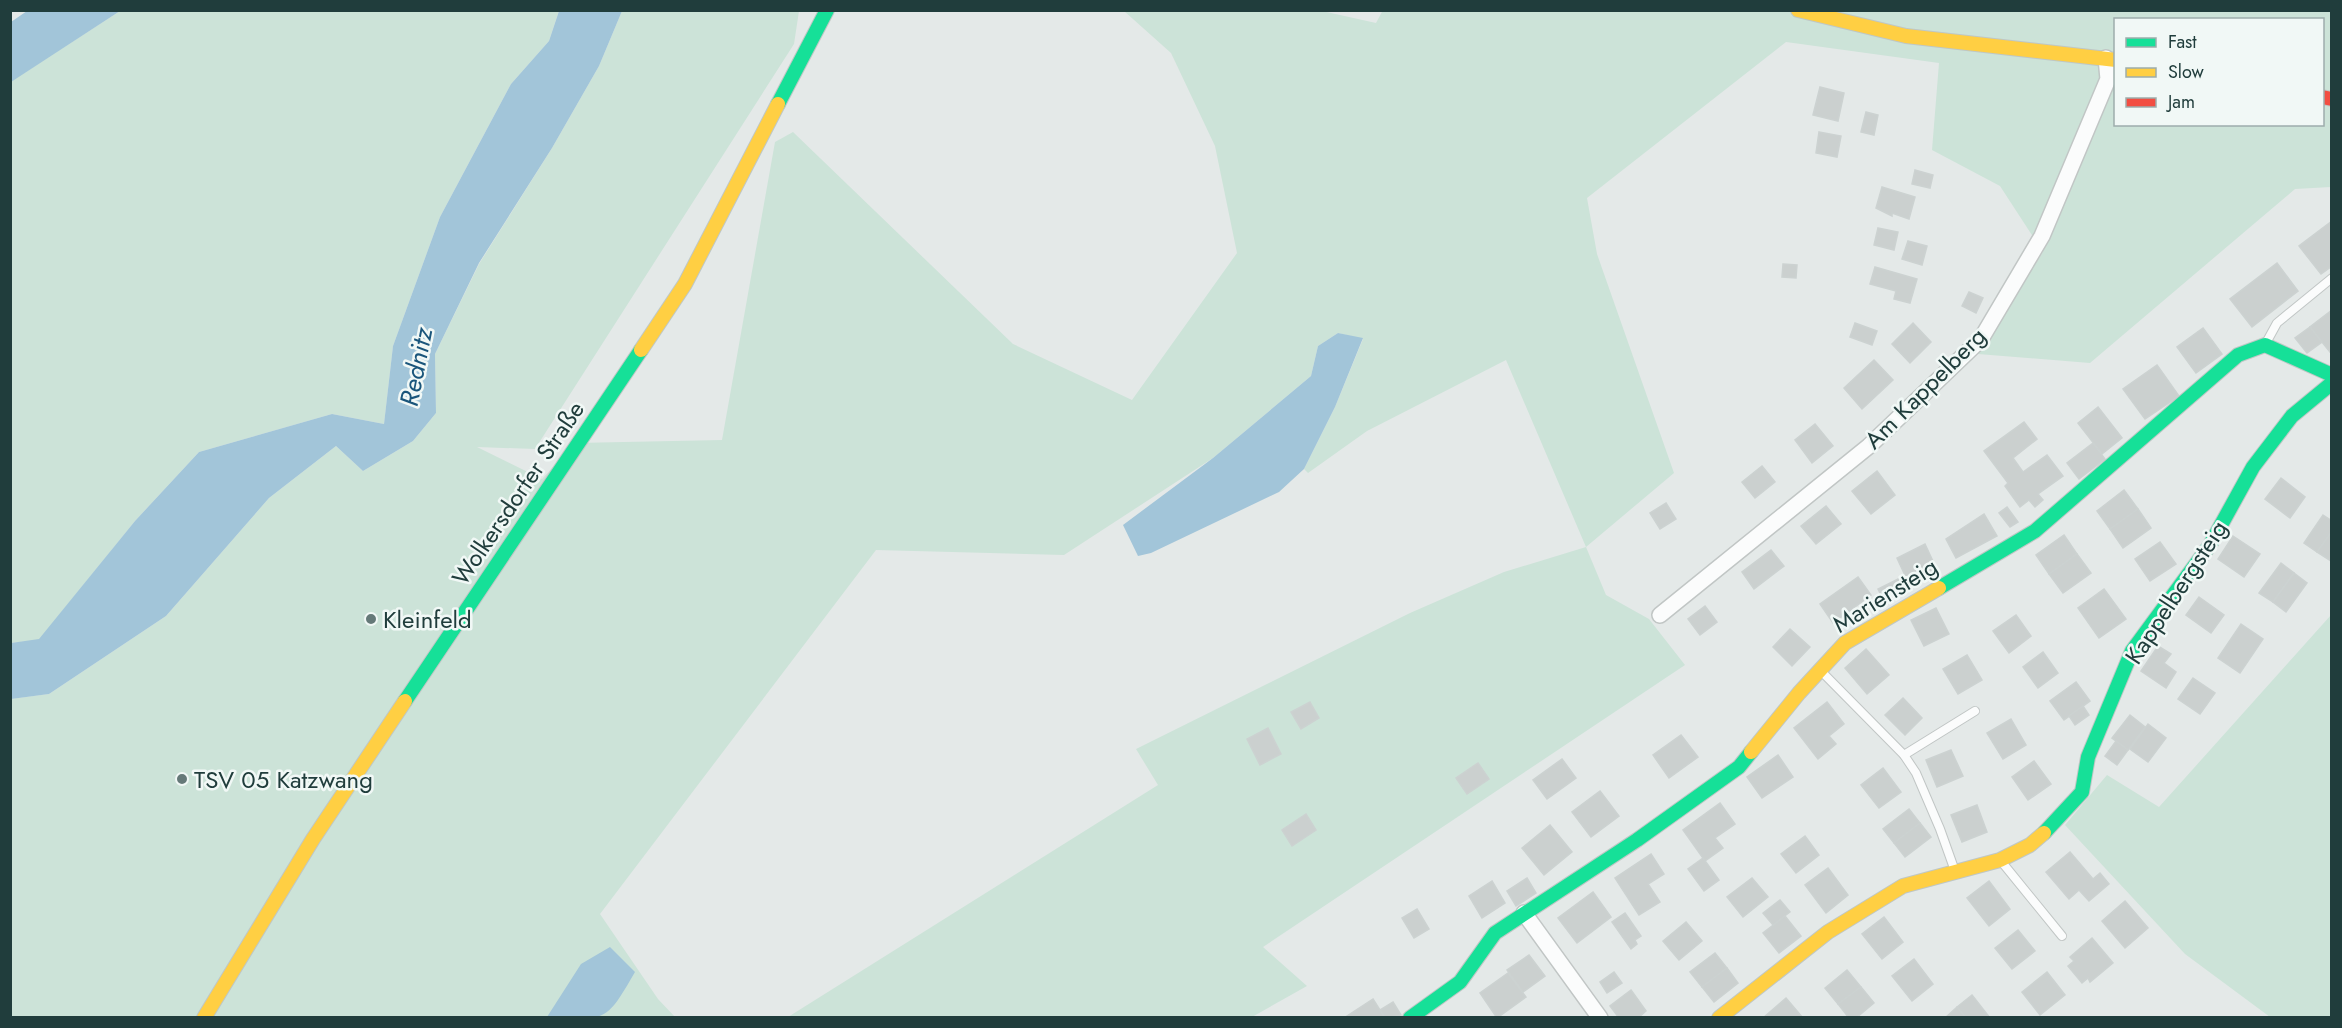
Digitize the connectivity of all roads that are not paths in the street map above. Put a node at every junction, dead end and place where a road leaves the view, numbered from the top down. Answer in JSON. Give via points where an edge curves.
{"nodes":[{"id":1,"x":826,"y":10,"type":"edge"},
{"id":2,"x":1798,"y":10,"type":"edge"},
{"id":3,"x":2111,"y":59,"type":"edge"},
{"id":4,"x":2331,"y":278,"type":"edge"},
{"id":5,"x":2265,"y":345,"type":"junction"},
{"id":6,"x":2331,"y":375,"type":"edge"},
{"id":7,"x":2331,"y":383,"type":"edge"},
{"id":8,"x":1660,"y":615,"type":"dead end"},
{"id":9,"x":1820,"y":670,"type":"junction"},
{"id":10,"x":1975,"y":711,"type":"dead end"},
{"id":11,"x":1904,"y":754,"type":"junction"},
{"id":12,"x":2000,"y":860,"type":"junction"},
{"id":13,"x":1955,"y":872,"type":"junction"},
{"id":14,"x":1524,"y":913,"type":"junction"},
{"id":15,"x":2062,"y":936,"type":"dead end"},
{"id":16,"x":204,"y":1017,"type":"edge"},
{"id":17,"x":1410,"y":1017,"type":"edge"},
{"id":18,"x":1600,"y":1017,"type":"edge"},
{"id":19,"x":1719,"y":1017,"type":"edge"}],
"edges":[{"from":1,"to":16,"type":"street","name":"Wolkersdorfer Straße","via":[[685,284],[313,839]]},
{"from":2,"to":3,"type":"street","via":[[1906,36]]},
{"from":3,"to":8,"type":"street","name":"Am Kappelberg","via":[[2108,79],[2042,236],[1981,339],[1869,446]]},
{"from":4,"to":5,"type":"lane","via":[[2277,323]]},
{"from":5,"to":6,"type":"street"},
{"from":5,"to":9,"type":"street","name":"Mariensteig","via":[[2238,356],[2035,531],[1845,643]]},
{"from":7,"to":12,"type":"street","name":"Kappelbergsteig","via":[[2292,416],[2253,467],[2210,545],[2132,651],[2088,757],[2082,792],[2055,824],[2030,845]]},
{"from":9,"to":11,"type":"lane"},
{"from":9,"to":14,"type":"street","name":"Mariensteig","via":[[1739,767],[1637,840]]},
{"from":10,"to":11,"type":"lane"},
{"from":11,"to":13,"type":"lane","via":[[1916,773]]},
{"from":12,"to":13,"type":"street","name":"Kappelbergsteig"},
{"from":12,"to":15,"type":"lane"},
{"from":13,"to":19,"type":"street","name":"Kappelbergsteig","via":[[1903,886],[1870,905],[1828,932]]},
{"from":14,"to":17,"type":"street","name":"Mariensteig","via":[[1495,933],[1460,982]]},
{"from":14,"to":18,"type":"street"}]}
